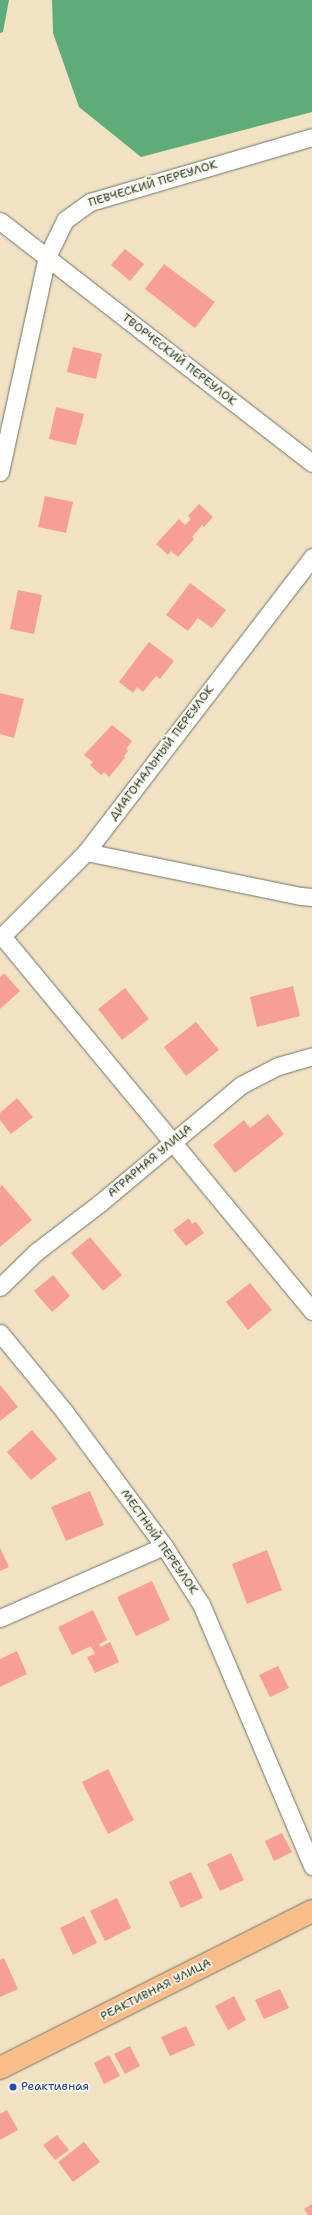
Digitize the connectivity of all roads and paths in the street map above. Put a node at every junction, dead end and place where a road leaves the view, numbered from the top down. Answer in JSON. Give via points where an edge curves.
{"nodes":[{"id":1,"x":312,"y":137,"type":"edge"},
{"id":2,"x":0,"y":221,"type":"edge"},
{"id":3,"x":47,"y":257,"type":"junction"},
{"id":4,"x":312,"y":463,"type":"edge"},
{"id":5,"x":0,"y":472,"type":"edge"},
{"id":6,"x":312,"y":557,"type":"edge"},
{"id":7,"x":86,"y":852,"type":"junction"},
{"id":8,"x":312,"y":897,"type":"edge"},
{"id":9,"x":1,"y":937,"type":"edge"},
{"id":10,"x":312,"y":1056,"type":"edge"},
{"id":11,"x":171,"y":1144,"type":"junction"},
{"id":12,"x":0,"y":1287,"type":"edge"},
{"id":13,"x":312,"y":1311,"type":"edge"},
{"id":14,"x":0,"y":1333,"type":"edge"},
{"id":15,"x":164,"y":1546,"type":"junction"},
{"id":16,"x":0,"y":1618,"type":"edge"},
{"id":17,"x":312,"y":1866,"type":"edge"},
{"id":18,"x":312,"y":1911,"type":"edge"},
{"id":19,"x":0,"y":2068,"type":"edge"}],
"edges":[{"from":1,"to":3,"type":"street","name":"ПЕВЧЕСКИЙ ПЕРЕУЛОК","via":[[90,202],[64,220]]},
{"from":2,"to":3,"type":"street","name":"ТВОРЧЕСКИЙ ПЕРЕУЛОК"},
{"from":3,"to":4,"type":"street","name":"ТВОРЧЕСКИЙ ПЕРЕУЛОК"},
{"from":3,"to":5,"type":"street","name":"ПЕВЧЕСКИЙ ПЕРЕУЛОК"},
{"from":6,"to":7,"type":"street","name":"ДИАГОНАЛЬНЫЙ ПЕРЕУЛОК"},
{"from":7,"to":8,"type":"street"},
{"from":7,"to":9,"type":"street","name":"ДИАГОНАЛЬНЫЙ ПЕРЕУЛОК"},
{"from":9,"to":11,"type":"street"},
{"from":10,"to":11,"type":"street","name":"АГРАРНАЯ УЛИЦА","via":[[278,1066],[241,1085]]},
{"from":11,"to":12,"type":"street","name":"АГРАРНАЯ УЛИЦА","via":[[36,1252]]},
{"from":11,"to":13,"type":"street"},
{"from":14,"to":15,"type":"street","name":"МЕСТНЫЙ ПЕРЕУЛОК","via":[[64,1411]]},
{"from":15,"to":16,"type":"street"},
{"from":15,"to":17,"type":"street","name":"МЕСТНЫЙ ПЕРЕУЛОК","via":[[201,1604]]},
{"from":18,"to":19,"type":"main road","name":"РЕАКТИВНАЯ УЛИЦА"}]}
